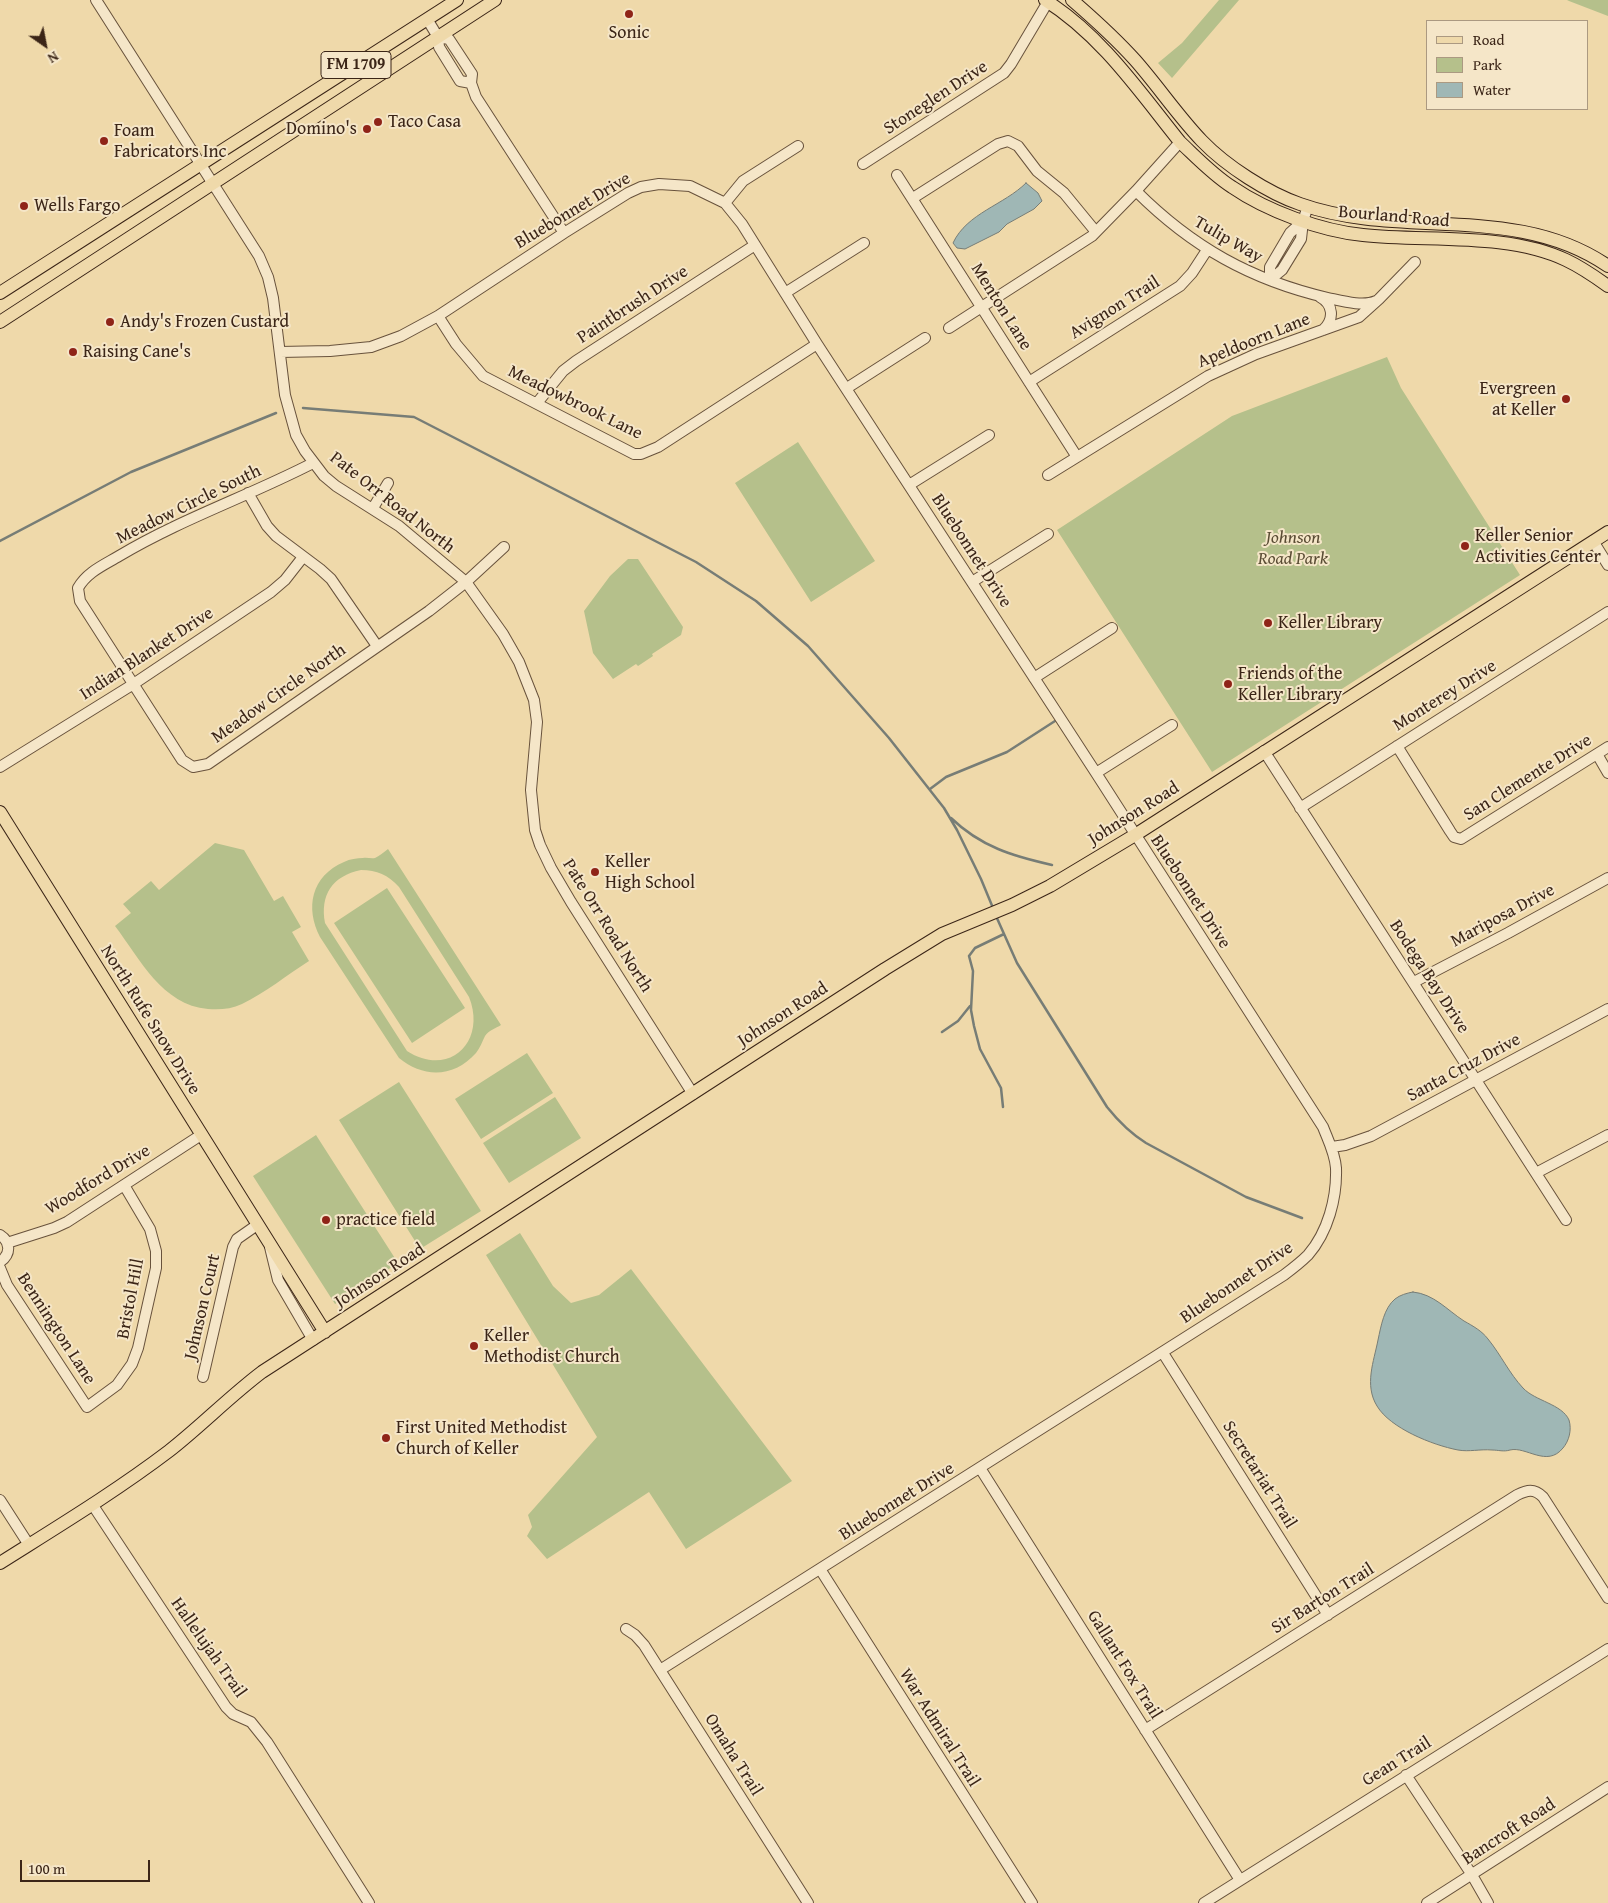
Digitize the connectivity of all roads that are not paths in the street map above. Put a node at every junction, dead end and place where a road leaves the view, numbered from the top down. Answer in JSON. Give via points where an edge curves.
{"nodes":[{"id":1,"x":96,"y":0,"type":"edge"},
{"id":2,"x":457,"y":0,"type":"edge"},
{"id":3,"x":495,"y":0,"type":"edge"},
{"id":4,"x":1047,"y":0,"type":"edge"},
{"id":5,"x":1072,"y":0,"type":"edge"},
{"id":6,"x":427,"y":19,"type":"junction"},
{"id":7,"x":438,"y":37,"type":"junction"},
{"id":8,"x":1180,"y":142,"type":"junction"},
{"id":9,"x":798,"y":146,"type":"dead end"},
{"id":10,"x":200,"y":164,"type":"junction"},
{"id":11,"x":863,"y":164,"type":"dead end"},
{"id":12,"x":897,"y":175,"type":"dead end"},
{"id":13,"x":213,"y":183,"type":"junction"},
{"id":14,"x":1136,"y":191,"type":"junction"},
{"id":15,"x":913,"y":198,"type":"junction"},
{"id":16,"x":725,"y":202,"type":"junction"},
{"id":17,"x":1308,"y":206,"type":"junction"},
{"id":18,"x":1303,"y":221,"type":"junction"},
{"id":19,"x":1096,"y":232,"type":"junction"},
{"id":20,"x":564,"y":233,"type":"junction"},
{"id":21,"x":864,"y":243,"type":"dead end"},
{"id":22,"x":755,"y":245,"type":"junction"},
{"id":23,"x":1207,"y":250,"type":"junction"},
{"id":24,"x":1415,"y":262,"type":"dead end"},
{"id":25,"x":1608,"y":266,"type":"edge"},
{"id":26,"x":1270,"y":280,"type":"junction"},
{"id":27,"x":1608,"y":286,"type":"edge"},
{"id":28,"x":0,"y":293,"type":"edge"},
{"id":29,"x":785,"y":293,"type":"junction"},
{"id":30,"x":1316,"y":296,"type":"junction"},
{"id":31,"x":1380,"y":299,"type":"junction"},
{"id":32,"x":981,"y":307,"type":"junction"},
{"id":33,"x":438,"y":316,"type":"junction"},
{"id":34,"x":1,"y":319,"type":"edge"},
{"id":35,"x":949,"y":328,"type":"dead end"},
{"id":36,"x":1319,"y":332,"type":"junction"},
{"id":37,"x":925,"y":338,"type":"dead end"},
{"id":38,"x":817,"y":344,"type":"junction"},
{"id":39,"x":280,"y":352,"type":"junction"},
{"id":40,"x":1029,"y":382,"type":"junction"},
{"id":41,"x":847,"y":388,"type":"junction"},
{"id":42,"x":537,"y":403,"type":"junction"},
{"id":43,"x":988,"y":434,"type":"dead end"},
{"id":44,"x":1077,"y":457,"type":"junction"},
{"id":45,"x":313,"y":463,"type":"junction"},
{"id":46,"x":1048,"y":475,"type":"dead end"},
{"id":47,"x":388,"y":483,"type":"dead end"},
{"id":48,"x":909,"y":485,"type":"junction"},
{"id":49,"x":248,"y":494,"type":"junction"},
{"id":50,"x":373,"y":508,"type":"junction"},
{"id":51,"x":1608,"y":532,"type":"edge"},
{"id":52,"x":1048,"y":534,"type":"dead end"},
{"id":53,"x":1594,"y":541,"type":"junction"},
{"id":54,"x":504,"y":547,"type":"dead end"},
{"id":55,"x":303,"y":557,"type":"junction"},
{"id":56,"x":1608,"y":565,"type":"edge"},
{"id":57,"x":466,"y":582,"type":"junction"},
{"id":58,"x":972,"y":582,"type":"junction"},
{"id":59,"x":1608,"y":612,"type":"edge"},
{"id":60,"x":1112,"y":628,"type":"dead end"},
{"id":61,"x":377,"y":646,"type":"junction"},
{"id":62,"x":1034,"y":678,"type":"junction"},
{"id":63,"x":132,"y":685,"type":"junction"},
{"id":64,"x":1172,"y":725,"type":"dead end"},
{"id":65,"x":1397,"y":746,"type":"junction"},
{"id":66,"x":1608,"y":747,"type":"edge"},
{"id":67,"x":1264,"y":751,"type":"junction"},
{"id":68,"x":1597,"y":754,"type":"junction"},
{"id":69,"x":0,"y":767,"type":"edge"},
{"id":70,"x":1096,"y":773,"type":"junction"},
{"id":71,"x":1608,"y":773,"type":"edge"},
{"id":72,"x":1300,"y":808,"type":"junction"},
{"id":73,"x":0,"y":812,"type":"edge"},
{"id":74,"x":1134,"y":835,"type":"junction"},
{"id":75,"x":1608,"y":878,"type":"edge"},
{"id":76,"x":1414,"y":982,"type":"junction"},
{"id":77,"x":1608,"y":1009,"type":"edge"},
{"id":78,"x":1476,"y":1079,"type":"junction"},
{"id":79,"x":693,"y":1094,"type":"junction"},
{"id":80,"x":201,"y":1135,"type":"junction"},
{"id":81,"x":1608,"y":1135,"type":"edge"},
{"id":82,"x":1332,"y":1147,"type":"junction"},
{"id":83,"x":1536,"y":1174,"type":"junction"},
{"id":84,"x":124,"y":1185,"type":"junction"},
{"id":85,"x":1566,"y":1220,"type":"dead end"},
{"id":86,"x":257,"y":1225,"type":"junction"},
{"id":87,"x":0,"y":1234,"type":"edge"},
{"id":88,"x":7,"y":1243,"type":"junction"},
{"id":89,"x":270,"y":1246,"type":"junction"},
{"id":90,"x":0,"y":1262,"type":"edge"},
{"id":91,"x":0,"y":1268,"type":"edge"},
{"id":92,"x":324,"y":1332,"type":"junction"},
{"id":93,"x":313,"y":1340,"type":"junction"},
{"id":94,"x":1163,"y":1353,"type":"junction"},
{"id":95,"x":203,"y":1377,"type":"dead end"},
{"id":96,"x":87,"y":1407,"type":"joint"},
{"id":97,"x":980,"y":1468,"type":"junction"},
{"id":98,"x":0,"y":1500,"type":"edge"},
{"id":99,"x":92,"y":1504,"type":"junction"},
{"id":100,"x":29,"y":1545,"type":"junction"},
{"id":101,"x":0,"y":1563,"type":"edge"},
{"id":102,"x":820,"y":1570,"type":"junction"},
{"id":103,"x":1608,"y":1598,"type":"edge"},
{"id":104,"x":1328,"y":1615,"type":"junction"},
{"id":105,"x":626,"y":1629,"type":"dead end"},
{"id":106,"x":1608,"y":1649,"type":"edge"},
{"id":107,"x":660,"y":1670,"type":"junction"},
{"id":108,"x":1146,"y":1730,"type":"junction"},
{"id":109,"x":1406,"y":1775,"type":"junction"},
{"id":110,"x":1608,"y":1787,"type":"edge"},
{"id":111,"x":1472,"y":1875,"type":"junction"},
{"id":112,"x":1240,"y":1880,"type":"junction"},
{"id":113,"x":369,"y":1903,"type":"edge"},
{"id":114,"x":808,"y":1903,"type":"edge"},
{"id":115,"x":1032,"y":1903,"type":"edge"},
{"id":116,"x":1204,"y":1903,"type":"edge"},
{"id":117,"x":1427,"y":1903,"type":"edge"},
{"id":118,"x":1488,"y":1903,"type":"edge"}],
"edges":[{"from":1,"to":10,"type":"street","name":"Pate Orr Road North"},
{"from":2,"to":6,"type":"main road","number":"FM 1709"},
{"from":3,"to":7,"type":"main road","number":"FM 1709"},
{"from":4,"to":8,"type":"main road","name":"Bourland Road","via":[[1093,37]]},
{"from":4,"to":11,"type":"street","name":"Stoneglen Drive","via":[[1004,74]]},
{"from":5,"to":17,"type":"main road","name":"Bourland Road","via":[[1105,28],[1203,142],[1241,174]]},
{"from":6,"to":7,"type":"street"},
{"from":6,"to":10,"type":"main road","number":"FM 1709"},
{"from":7,"to":13,"type":"main road","number":"FM 1709"},
{"from":7,"to":20,"type":"street","via":[[449,39],[472,74],[471,84],[476,97]]},
{"from":8,"to":14,"type":"street"},
{"from":8,"to":18,"type":"main road","name":"Bourland Road","via":[[1232,187]]},
{"from":9,"to":16,"type":"street","via":[[743,181]]},
{"from":10,"to":13,"type":"street","name":"Pate Orr Road North"},
{"from":10,"to":28,"type":"main road","number":"FM 1709"},
{"from":12,"to":15,"type":"street","name":"Menton Lane"},
{"from":13,"to":34,"type":"main road","number":"FM 1709"},
{"from":13,"to":39,"type":"street","name":"Pate Orr Road North","via":[[252,244],[268,276]]},
{"from":14,"to":19,"type":"street"},
{"from":14,"to":23,"type":"street","name":"Tulip Way","via":[[1167,221]]},
{"from":15,"to":19,"type":"street","via":[[998,144],[1008,141],[1018,146],[1037,172],[1064,193]]},
{"from":15,"to":32,"type":"street","name":"Menton Lane"},
{"from":16,"to":20,"type":"street","name":"Bluebonnet Drive","via":[[690,186],[659,184],[641,187]]},
{"from":16,"to":22,"type":"street","name":"Bluebonnet Drive"},
{"from":17,"to":18,"type":"street"},
{"from":17,"to":25,"type":"main road","name":"Bourland Road","via":[[1359,219],[1525,232],[1553,238]]},
{"from":18,"to":26,"type":"street","via":[[1301,239],[1282,270]]},
{"from":18,"to":27,"type":"main road","name":"Bourland Road","via":[[1362,235],[1488,242],[1521,247],[1564,259]]},
{"from":19,"to":32,"type":"street"},
{"from":20,"to":33,"type":"street","name":"Bluebonnet Drive"},
{"from":21,"to":29,"type":"street"},
{"from":22,"to":29,"type":"street","name":"Bluebonnet Drive"},
{"from":22,"to":42,"type":"street","name":"Paintbrush Drive","via":[[576,361],[563,371]]},
{"from":23,"to":26,"type":"street","name":"Tulip Way"},
{"from":23,"to":40,"type":"street","name":"Avignon Trail","via":[[1180,286]]},
{"from":24,"to":31,"type":"street","name":"Apeldoorn Lane"},
{"from":26,"to":30,"type":"street","name":"Tulip Way"},
{"from":29,"to":38,"type":"street","name":"Bluebonnet Drive"},
{"from":30,"to":31,"type":"street","name":"Tulip Way","via":[[1366,303]]},
{"from":30,"to":36,"type":"street","name":"Tulip Way","via":[[1326,301],[1332,312],[1329,324]]},
{"from":31,"to":36,"type":"street","name":"Apeldoorn Lane","via":[[1359,317]]},
{"from":32,"to":35,"type":"street"},
{"from":32,"to":40,"type":"street","name":"Menton Lane"},
{"from":33,"to":39,"type":"street","name":"Bluebonnet Drive","via":[[401,336],[371,346]]},
{"from":33,"to":42,"type":"street","name":"Meadowbrook Lane","via":[[456,344],[484,376]]},
{"from":36,"to":44,"type":"street","name":"Apeldoorn Lane","via":[[1256,354],[1208,376]]},
{"from":37,"to":41,"type":"street"},
{"from":38,"to":41,"type":"street","name":"Bluebonnet Drive"},
{"from":38,"to":42,"type":"street","name":"Meadowbrook Lane","via":[[658,447],[641,454],[634,454]]},
{"from":39,"to":45,"type":"street","name":"Pate Orr Road North","via":[[290,418]]},
{"from":40,"to":44,"type":"street","name":"Menton Lane"},
{"from":41,"to":48,"type":"street","name":"Bluebonnet Drive"},
{"from":43,"to":48,"type":"street"},
{"from":44,"to":46,"type":"street","name":"Apeldoorn Lane"},
{"from":45,"to":49,"type":"street","name":"Meadow Circle South"},
{"from":45,"to":50,"type":"street","name":"Pate Orr Road North","via":[[336,486]]},
{"from":47,"to":50,"type":"street"},
{"from":48,"to":58,"type":"street","name":"Bluebonnet Drive"},
{"from":49,"to":55,"type":"street","via":[[267,526]]},
{"from":49,"to":63,"type":"street","name":"Meadow Circle South","via":[[149,538],[82,581],[78,588],[80,601]]},
{"from":50,"to":57,"type":"street","name":"Pate Orr Road North"},
{"from":51,"to":53,"type":"main road","name":"Johnson Road"},
{"from":52,"to":58,"type":"street"},
{"from":53,"to":56,"type":"street"},
{"from":53,"to":67,"type":"main road","name":"Johnson Road"},
{"from":54,"to":57,"type":"street","name":"Meadow Circle North"},
{"from":55,"to":61,"type":"street","via":[[330,579]]},
{"from":55,"to":63,"type":"street","name":"Indian Blanket Drive","via":[[271,592]]},
{"from":57,"to":61,"type":"street","name":"Meadow Circle North"},
{"from":57,"to":79,"type":"street","name":"Pate Orr Road North","via":[[503,634],[519,662],[534,700],[536,722],[530,790],[535,830],[545,856]]},
{"from":58,"to":62,"type":"street","name":"Bluebonnet Drive"},
{"from":59,"to":65,"type":"street","name":"Monterey Drive"},
{"from":60,"to":62,"type":"street"},
{"from":61,"to":63,"type":"street","name":"Meadow Circle North","via":[[208,764],[199,766],[192,767],[182,760]]},
{"from":62,"to":70,"type":"street","name":"Bluebonnet Drive"},
{"from":63,"to":69,"type":"street","name":"Indian Blanket Drive"},
{"from":64,"to":70,"type":"street"},
{"from":65,"to":68,"type":"street","name":"San Clemente Drive","via":[[1454,837],[1461,839]]},
{"from":65,"to":72,"type":"street","name":"Monterey Drive"},
{"from":66,"to":68,"type":"street","name":"San Clemente Drive"},
{"from":67,"to":72,"type":"street","name":"Bodega Bay Drive"},
{"from":67,"to":74,"type":"main road","name":"Johnson Road"},
{"from":68,"to":71,"type":"street"},
{"from":70,"to":74,"type":"street","name":"Bluebonnet Drive"},
{"from":72,"to":76,"type":"street","name":"Bodega Bay Drive"},
{"from":73,"to":80,"type":"main road","name":"North Rufe Snow Drive"},
{"from":74,"to":79,"type":"main road","name":"Johnson Road","via":[[1050,886],[934,939]]},
{"from":74,"to":82,"type":"street","name":"Bluebonnet Drive","via":[[1323,1127]]},
{"from":75,"to":76,"type":"street","name":"Mariposa Drive"},
{"from":76,"to":78,"type":"street","name":"Bodega Bay Drive"},
{"from":77,"to":78,"type":"street","name":"Santa Cruz Drive"},
{"from":78,"to":82,"type":"street","name":"Santa Cruz Drive","via":[[1372,1136]]},
{"from":78,"to":83,"type":"street","name":"Bodega Bay Drive"},
{"from":79,"to":92,"type":"main road","name":"Johnson Road"},
{"from":80,"to":84,"type":"street","name":"Woodford Drive"},
{"from":80,"to":86,"type":"main road","name":"North Rufe Snow Drive"},
{"from":81,"to":83,"type":"street"},
{"from":82,"to":94,"type":"street","name":"Bluebonnet Drive","via":[[1336,1167],[1335,1191],[1326,1225],[1308,1254],[1284,1275]]},
{"from":83,"to":85,"type":"street","name":"Bodega Bay Drive"},
{"from":84,"to":88,"type":"street","name":"Woodford Drive","via":[[67,1222]]},
{"from":84,"to":96,"type":"street","name":"Bristol Hill","via":[[150,1229],[156,1250],[156,1268],[132,1364],[117,1385]]},
{"from":86,"to":89,"type":"main road","name":"North Rufe Snow Drive"},
{"from":86,"to":95,"type":"street","name":"Johnson Court","via":[[237,1239],[233,1247]]},
{"from":87,"to":88,"type":"street"},
{"from":88,"to":90,"type":"street","via":[[8,1253]]},
{"from":89,"to":92,"type":"main road","name":"North Rufe Snow Drive"},
{"from":89,"to":93,"type":"street","name":"North Rufe Snow Drive","via":[[278,1280]]},
{"from":91,"to":96,"type":"street","name":"Bennington Lane","via":[[7,1285]]},
{"from":92,"to":93,"type":"main road","name":"Johnson Road"},
{"from":93,"to":99,"type":"main road","name":"Johnson Road","via":[[242,1387],[174,1446]]},
{"from":94,"to":97,"type":"street","name":"Bluebonnet Drive"},
{"from":94,"to":104,"type":"street","name":"Secretariat Trail"},
{"from":97,"to":102,"type":"street","name":"Bluebonnet Drive"},
{"from":97,"to":108,"type":"street","name":"Gallant Fox Trail"},
{"from":98,"to":100,"type":"street"},
{"from":99,"to":100,"type":"main road","name":"Johnson Road"},
{"from":99,"to":113,"type":"street","name":"Hallelujah Trail","via":[[226,1707],[251,1722],[267,1742]]},
{"from":100,"to":101,"type":"main road","name":"Johnson Road"},
{"from":102,"to":107,"type":"street","name":"Bluebonnet Drive"},
{"from":102,"to":115,"type":"street","name":"War Admiral Trail"},
{"from":103,"to":104,"type":"street","name":"Sir Barton Trail","via":[[1544,1497],[1538,1491],[1527,1490]]},
{"from":104,"to":108,"type":"street","name":"Sir Barton Trail"},
{"from":105,"to":107,"type":"street","name":"Omaha Trail","via":[[641,1641]]},
{"from":106,"to":109,"type":"street","name":"Gean Trail"},
{"from":107,"to":114,"type":"street","name":"Omaha Trail"},
{"from":108,"to":112,"type":"street","name":"Gallant Fox Trail"},
{"from":109,"to":111,"type":"street"},
{"from":109,"to":112,"type":"street","name":"Gean Trail"},
{"from":110,"to":111,"type":"street","name":"Bancroft Road"},
{"from":111,"to":117,"type":"street","name":"Bancroft Road"},
{"from":111,"to":118,"type":"street"},
{"from":112,"to":116,"type":"street","name":"Gean Trail"}]}
